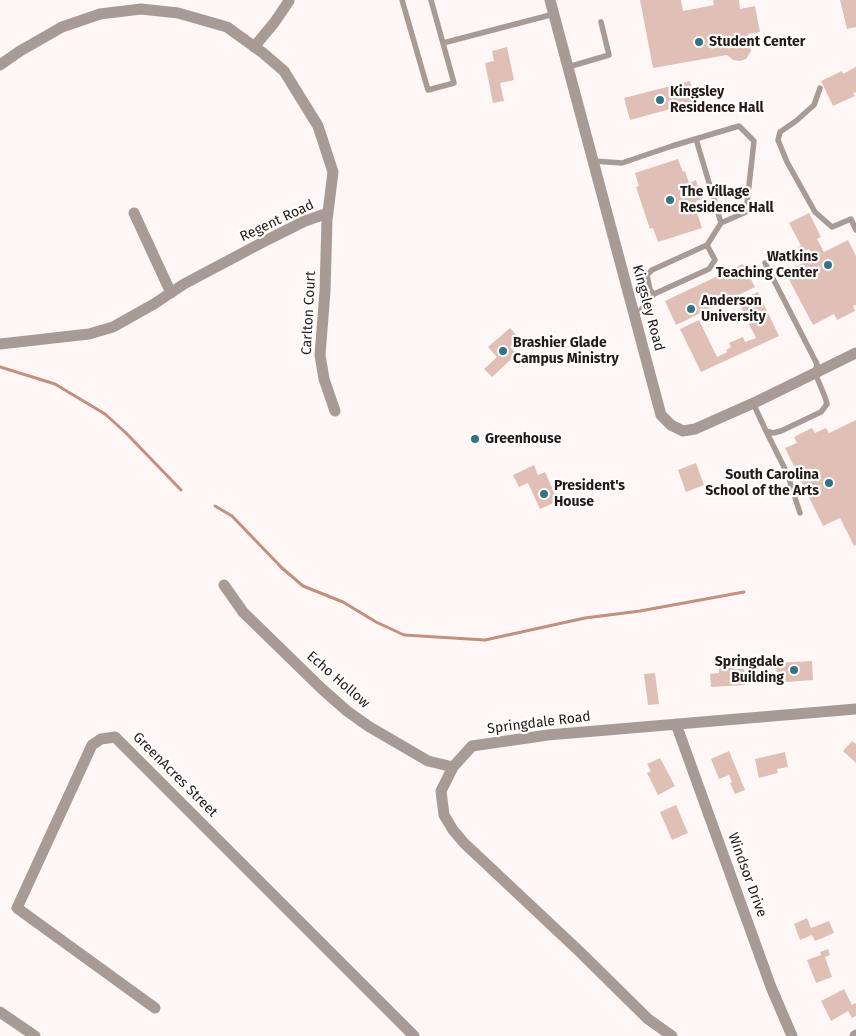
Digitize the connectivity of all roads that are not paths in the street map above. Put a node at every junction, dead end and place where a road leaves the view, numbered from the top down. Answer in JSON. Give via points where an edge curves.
{"nodes":[{"id":1,"x":402,"y":0,"type":"edge"},
{"id":2,"x":431,"y":0,"type":"edge"},
{"id":3,"x":550,"y":0,"type":"edge"},
{"id":4,"x":289,"y":1,"type":"edge"},
{"id":5,"x":554,"y":14,"type":"junction"},
{"id":6,"x":601,"y":22,"type":"dead end"},
{"id":7,"x":443,"y":43,"type":"junction"},
{"id":8,"x":254,"y":47,"type":"junction"},
{"id":9,"x":0,"y":65,"type":"edge"},
{"id":10,"x":568,"y":67,"type":"junction"},
{"id":11,"x":820,"y":88,"type":"dead end"},
{"id":12,"x":696,"y":139,"type":"junction"},
{"id":13,"x":594,"y":161,"type":"junction"},
{"id":14,"x":134,"y":213,"type":"dead end"},
{"id":15,"x":328,"y":214,"type":"junction"},
{"id":16,"x":721,"y":223,"type":"junction"},
{"id":17,"x":856,"y":230,"type":"edge"},
{"id":18,"x":707,"y":245,"type":"junction"},
{"id":19,"x":765,"y":263,"type":"dead end"},
{"id":20,"x":170,"y":294,"type":"junction"},
{"id":21,"x":654,"y":294,"type":"junction"},
{"id":22,"x":635,"y":317,"type":"junction"},
{"id":23,"x":0,"y":344,"type":"edge"},
{"id":24,"x":856,"y":353,"type":"edge"},
{"id":25,"x":815,"y":373,"type":"junction"},
{"id":26,"x":752,"y":403,"type":"junction"},
{"id":27,"x":336,"y":411,"type":"dead end"},
{"id":28,"x":766,"y":431,"type":"junction"},
{"id":29,"x":800,"y":513,"type":"dead end"},
{"id":30,"x":224,"y":585,"type":"dead end"},
{"id":31,"x":856,"y":709,"type":"edge"},
{"id":32,"x":676,"y":724,"type":"junction"},
{"id":33,"x":453,"y":767,"type":"junction"},
{"id":34,"x":155,"y":1008,"type":"dead end"},
{"id":35,"x":0,"y":1012,"type":"edge"},
{"id":36,"x":35,"y":1036,"type":"edge"},
{"id":37,"x":414,"y":1036,"type":"edge"},
{"id":38,"x":672,"y":1036,"type":"edge"},
{"id":39,"x":792,"y":1036,"type":"edge"}],
"edges":[{"from":1,"to":7,"type":"lane","via":[[428,90],[454,82]]},
{"from":2,"to":7,"type":"lane"},
{"from":3,"to":5,"type":"street","name":"Kingsley Road"},
{"from":4,"to":8,"type":"street"},
{"from":5,"to":7,"type":"lane"},
{"from":5,"to":10,"type":"street","name":"Kingsley Road"},
{"from":6,"to":10,"type":"lane","via":[[609,54]]},
{"from":8,"to":9,"type":"street","name":"Regent Road","via":[[227,28],[178,13],[141,9],[100,14],[62,27]]},
{"from":8,"to":15,"type":"street","name":"Regent Road","via":[[284,71],[318,126],[333,172]]},
{"from":10,"to":13,"type":"street","name":"Kingsley Road"},
{"from":11,"to":17,"type":"lane","via":[[814,105],[780,132],[778,140],[815,212],[832,227],[851,219]]},
{"from":12,"to":13,"type":"lane","via":[[622,163]]},
{"from":12,"to":16,"type":"lane"},
{"from":12,"to":16,"type":"lane","via":[[739,126],[754,141],[746,212]]},
{"from":13,"to":22,"type":"street","name":"Kingsley Road"},
{"from":14,"to":20,"type":"street"},
{"from":15,"to":20,"type":"street","name":"Regent Road","via":[[267,240]]},
{"from":15,"to":27,"type":"street","name":"Carlton Court","via":[[320,356],[324,379]]},
{"from":16,"to":18,"type":"lane"},
{"from":18,"to":21,"type":"lane","via":[[652,270],[648,275],[650,290]]},
{"from":18,"to":21,"type":"lane","via":[[715,260],[710,269]]},
{"from":19,"to":25,"type":"lane","via":[[817,364]]},
{"from":20,"to":23,"type":"street","name":"Regent Road","via":[[113,327],[89,334]]},
{"from":21,"to":22,"type":"lane"},
{"from":22,"to":26,"type":"street","name":"Kingsley Road","via":[[661,415],[671,425],[683,431],[695,429]]},
{"from":24,"to":25,"type":"street","name":"Kingsley Road"},
{"from":25,"to":26,"type":"street","name":"Kingsley Road"},
{"from":25,"to":28,"type":"lane","via":[[826,397],[824,409],[781,430]]},
{"from":26,"to":28,"type":"lane"},
{"from":28,"to":29,"type":"lane","via":[[787,473]]},
{"from":30,"to":33,"type":"street","name":"Echo Hollow","via":[[243,612],[347,710],[428,761]]},
{"from":31,"to":32,"type":"street","name":"Springdale Road"},
{"from":32,"to":33,"type":"street","name":"Springdale Road","via":[[548,735],[472,746]]},
{"from":32,"to":39,"type":"street","name":"Windsor Drive","via":[[771,987]]},
{"from":33,"to":38,"type":"street","name":"Springdale Road","via":[[441,791],[444,815],[453,830],[648,1019]]},
{"from":34,"to":37,"type":"street","name":"GreenAcres Street","via":[[18,908],[92,745],[101,739],[115,738]]},
{"from":35,"to":36,"type":"street"}]}
